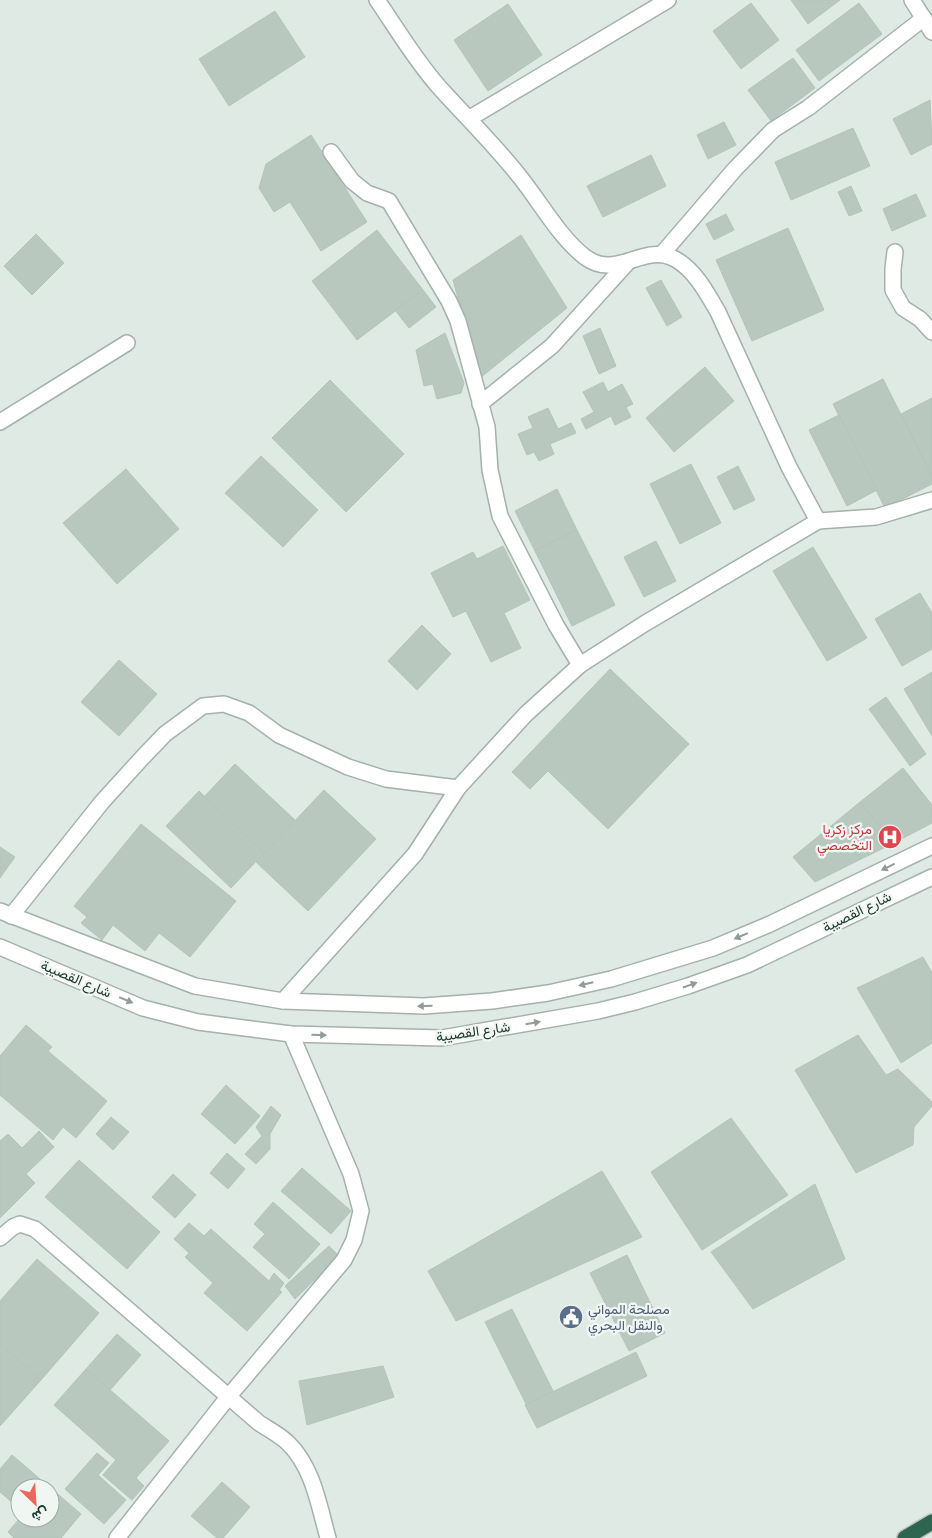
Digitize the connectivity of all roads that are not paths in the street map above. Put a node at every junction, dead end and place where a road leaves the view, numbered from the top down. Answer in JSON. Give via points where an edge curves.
{"nodes":[{"id":1,"x":377,"y":0,"type":"edge"},
{"id":2,"x":668,"y":0,"type":"edge"},
{"id":3,"x":912,"y":0,"type":"edge"},
{"id":4,"x":924,"y":18,"type":"junction"},
{"id":5,"x":932,"y":32,"type":"edge"},
{"id":6,"x":470,"y":118,"type":"junction"},
{"id":7,"x":331,"y":152,"type":"dead end"},
{"id":8,"x":895,"y":252,"type":"dead end"},
{"id":9,"x":662,"y":254,"type":"junction"},
{"id":10,"x":629,"y":261,"type":"junction"},
{"id":11,"x":932,"y":332,"type":"edge"},
{"id":12,"x":127,"y":342,"type":"dead end"},
{"id":13,"x":480,"y":404,"type":"junction"},
{"id":14,"x":0,"y":422,"type":"edge"},
{"id":15,"x":932,"y":500,"type":"edge"},
{"id":16,"x":818,"y":521,"type":"junction"},
{"id":17,"x":580,"y":665,"type":"junction"},
{"id":18,"x":458,"y":788,"type":"junction"},
{"id":19,"x":932,"y":846,"type":"edge"},
{"id":20,"x":932,"y":877,"type":"edge"},
{"id":21,"x":6,"y":914,"type":"edge"},
{"id":22,"x":0,"y":947,"type":"edge"},
{"id":23,"x":283,"y":1001,"type":"junction"},
{"id":24,"x":291,"y":1034,"type":"junction"},
{"id":25,"x":0,"y":1238,"type":"edge"},
{"id":26,"x":228,"y":1396,"type":"junction"},
{"id":27,"x":932,"y":1522,"type":"edge"},
{"id":28,"x":117,"y":1538,"type":"edge"},
{"id":29,"x":328,"y":1538,"type":"edge"},
{"id":30,"x":905,"y":1538,"type":"edge"}],
"edges":[{"from":1,"to":6,"type":"street","via":[[438,86]]},
{"from":2,"to":6,"type":"street"},
{"from":3,"to":4,"type":"street"},
{"from":4,"to":5,"type":"street"},
{"from":4,"to":9,"type":"street","via":[[808,108],[773,130],[735,168]]},
{"from":6,"to":10,"type":"street","via":[[520,176],[569,242],[585,257],[604,266]]},
{"from":7,"to":13,"type":"street","via":[[352,180],[367,192],[389,201],[412,237],[458,321]]},
{"from":8,"to":11,"type":"street","via":[[894,290],[903,308]]},
{"from":9,"to":10,"type":"street"},
{"from":9,"to":16,"type":"street","via":[[690,271],[705,289]]},
{"from":10,"to":13,"type":"street","via":[[552,346]]},
{"from":12,"to":14,"type":"street"},
{"from":13,"to":17,"type":"street","via":[[487,427],[490,470],[500,516]]},
{"from":15,"to":16,"type":"street","via":[[876,517]]},
{"from":16,"to":17,"type":"street"},
{"from":17,"to":18,"type":"street","via":[[526,714]]},
{"from":18,"to":21,"type":"street","via":[[386,779],[348,767],[279,735],[249,713],[224,704],[203,706],[165,734],[142,758]]},
{"from":18,"to":23,"type":"street","via":[[415,854]]},
{"from":19,"to":23,"type":"street","one_way":true,"via":[[713,948],[611,978],[548,993],[424,1006]]},
{"from":24,"to":20,"type":"street","name":"شارع القصيبة","one_way":true,"via":[[442,1038],[636,1002],[747,965]]},
{"from":21,"to":23,"type":"street","via":[[195,986]]},
{"from":22,"to":24,"type":"street","name":"شارع القصيبة","one_way":true,"via":[[144,1008],[198,1022]]},
{"from":24,"to":26,"type":"street","via":[[351,1174],[361,1211],[354,1240],[344,1260]]},
{"from":25,"to":26,"type":"street","via":[[20,1224],[35,1229]]},
{"from":26,"to":28,"type":"street"},
{"from":26,"to":29,"type":"street","via":[[259,1423],[288,1442],[303,1462],[313,1484]]},
{"from":27,"to":30,"type":"highway"}]}
